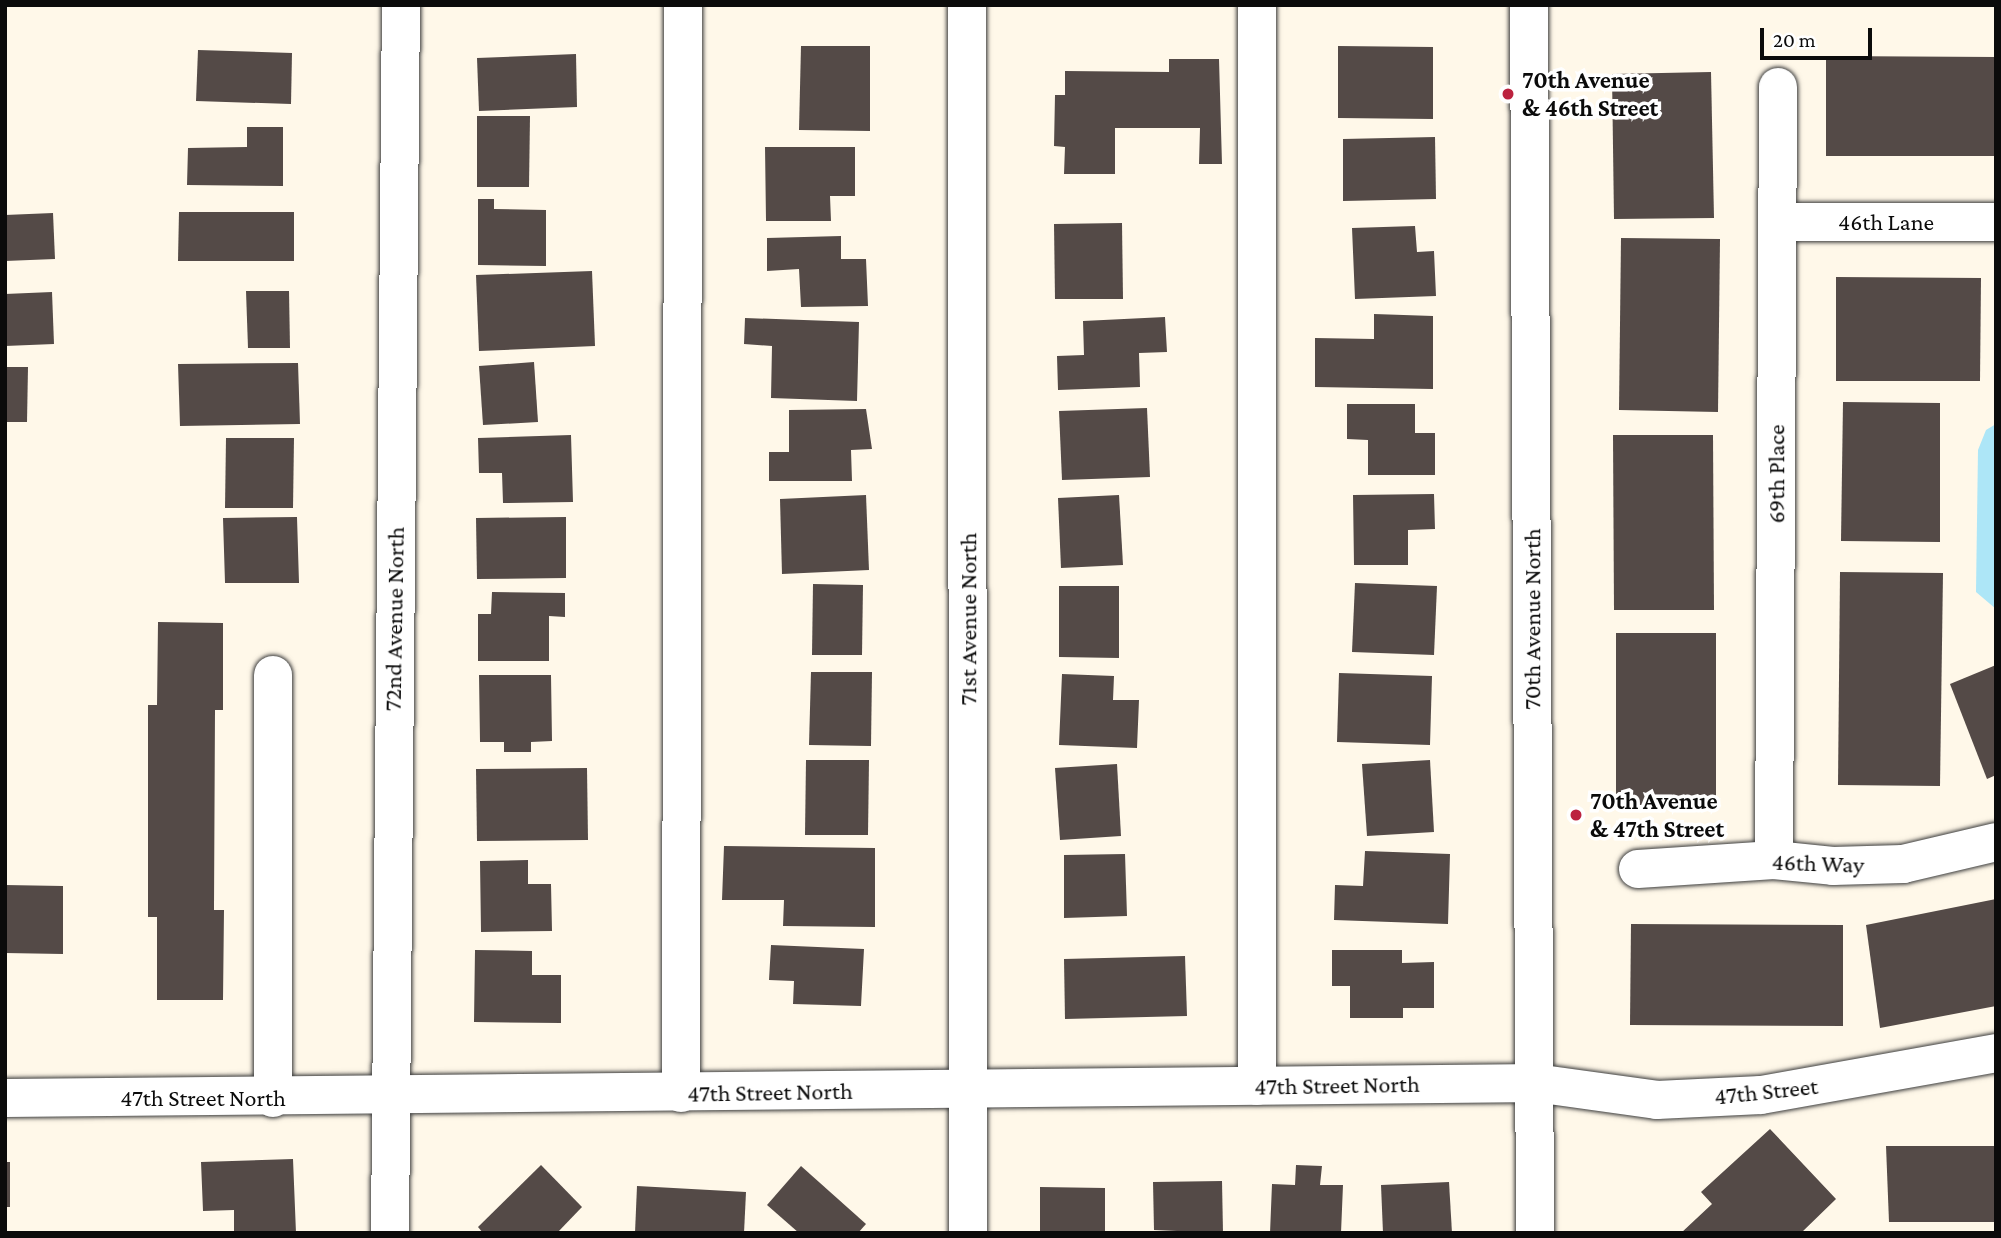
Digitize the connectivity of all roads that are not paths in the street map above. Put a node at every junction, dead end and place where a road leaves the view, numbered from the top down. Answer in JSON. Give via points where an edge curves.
{"nodes":[{"id":1,"x":401,"y":5,"type":"edge"},
{"id":2,"x":683,"y":5,"type":"edge"},
{"id":3,"x":967,"y":5,"type":"edge"},
{"id":4,"x":1257,"y":5,"type":"edge"},
{"id":5,"x":1529,"y":5,"type":"edge"},
{"id":6,"x":1778,"y":87,"type":"dead end"},
{"id":7,"x":1777,"y":222,"type":"junction"},
{"id":8,"x":1996,"y":222,"type":"edge"},
{"id":9,"x":273,"y":676,"type":"dead end"},
{"id":10,"x":1996,"y":842,"type":"edge"},
{"id":11,"x":1774,"y":860,"type":"junction"},
{"id":12,"x":1638,"y":869,"type":"dead end"},
{"id":13,"x":1996,"y":1053,"type":"edge"},
{"id":14,"x":1535,"y":1083,"type":"junction"},
{"id":15,"x":1257,"y":1086,"type":"junction"},
{"id":16,"x":968,"y":1089,"type":"junction"},
{"id":17,"x":681,"y":1093,"type":"junction"},
{"id":18,"x":389,"y":1097,"type":"junction"},
{"id":19,"x":5,"y":1098,"type":"edge"},
{"id":20,"x":273,"y":1098,"type":"junction"},
{"id":21,"x":390,"y":1233,"type":"edge"},
{"id":22,"x":968,"y":1233,"type":"edge"},
{"id":23,"x":1535,"y":1233,"type":"edge"}],
"edges":[{"from":1,"to":18,"type":"street","name":"72nd Avenue North"},
{"from":2,"to":17,"type":"street"},
{"from":3,"to":16,"type":"street","name":"71st Avenue North"},
{"from":4,"to":15,"type":"street"},
{"from":5,"to":14,"type":"street","name":"70th Avenue North"},
{"from":6,"to":7,"type":"street","name":"69th Place"},
{"from":7,"to":8,"type":"street","name":"46th Lane"},
{"from":7,"to":11,"type":"street","name":"69th Place"},
{"from":9,"to":20,"type":"street"},
{"from":10,"to":11,"type":"street","name":"46th Way","via":[[1903,864],[1833,866]]},
{"from":11,"to":12,"type":"street","name":"46th Way"},
{"from":13,"to":14,"type":"street","name":"47th Street","via":[[1761,1095],[1657,1100]]},
{"from":14,"to":15,"type":"street","name":"47th Street North"},
{"from":14,"to":23,"type":"street","name":"70th Avenue North"},
{"from":15,"to":16,"type":"street","name":"47th Street North"},
{"from":16,"to":17,"type":"street","name":"47th Street North"},
{"from":16,"to":22,"type":"street","name":"71st Avenue North"},
{"from":17,"to":18,"type":"street","name":"47th Street North"},
{"from":18,"to":20,"type":"street","name":"47th Street North"},
{"from":18,"to":21,"type":"street","name":"72nd Avenue North"},
{"from":19,"to":20,"type":"street","name":"47th Street North"}]}
